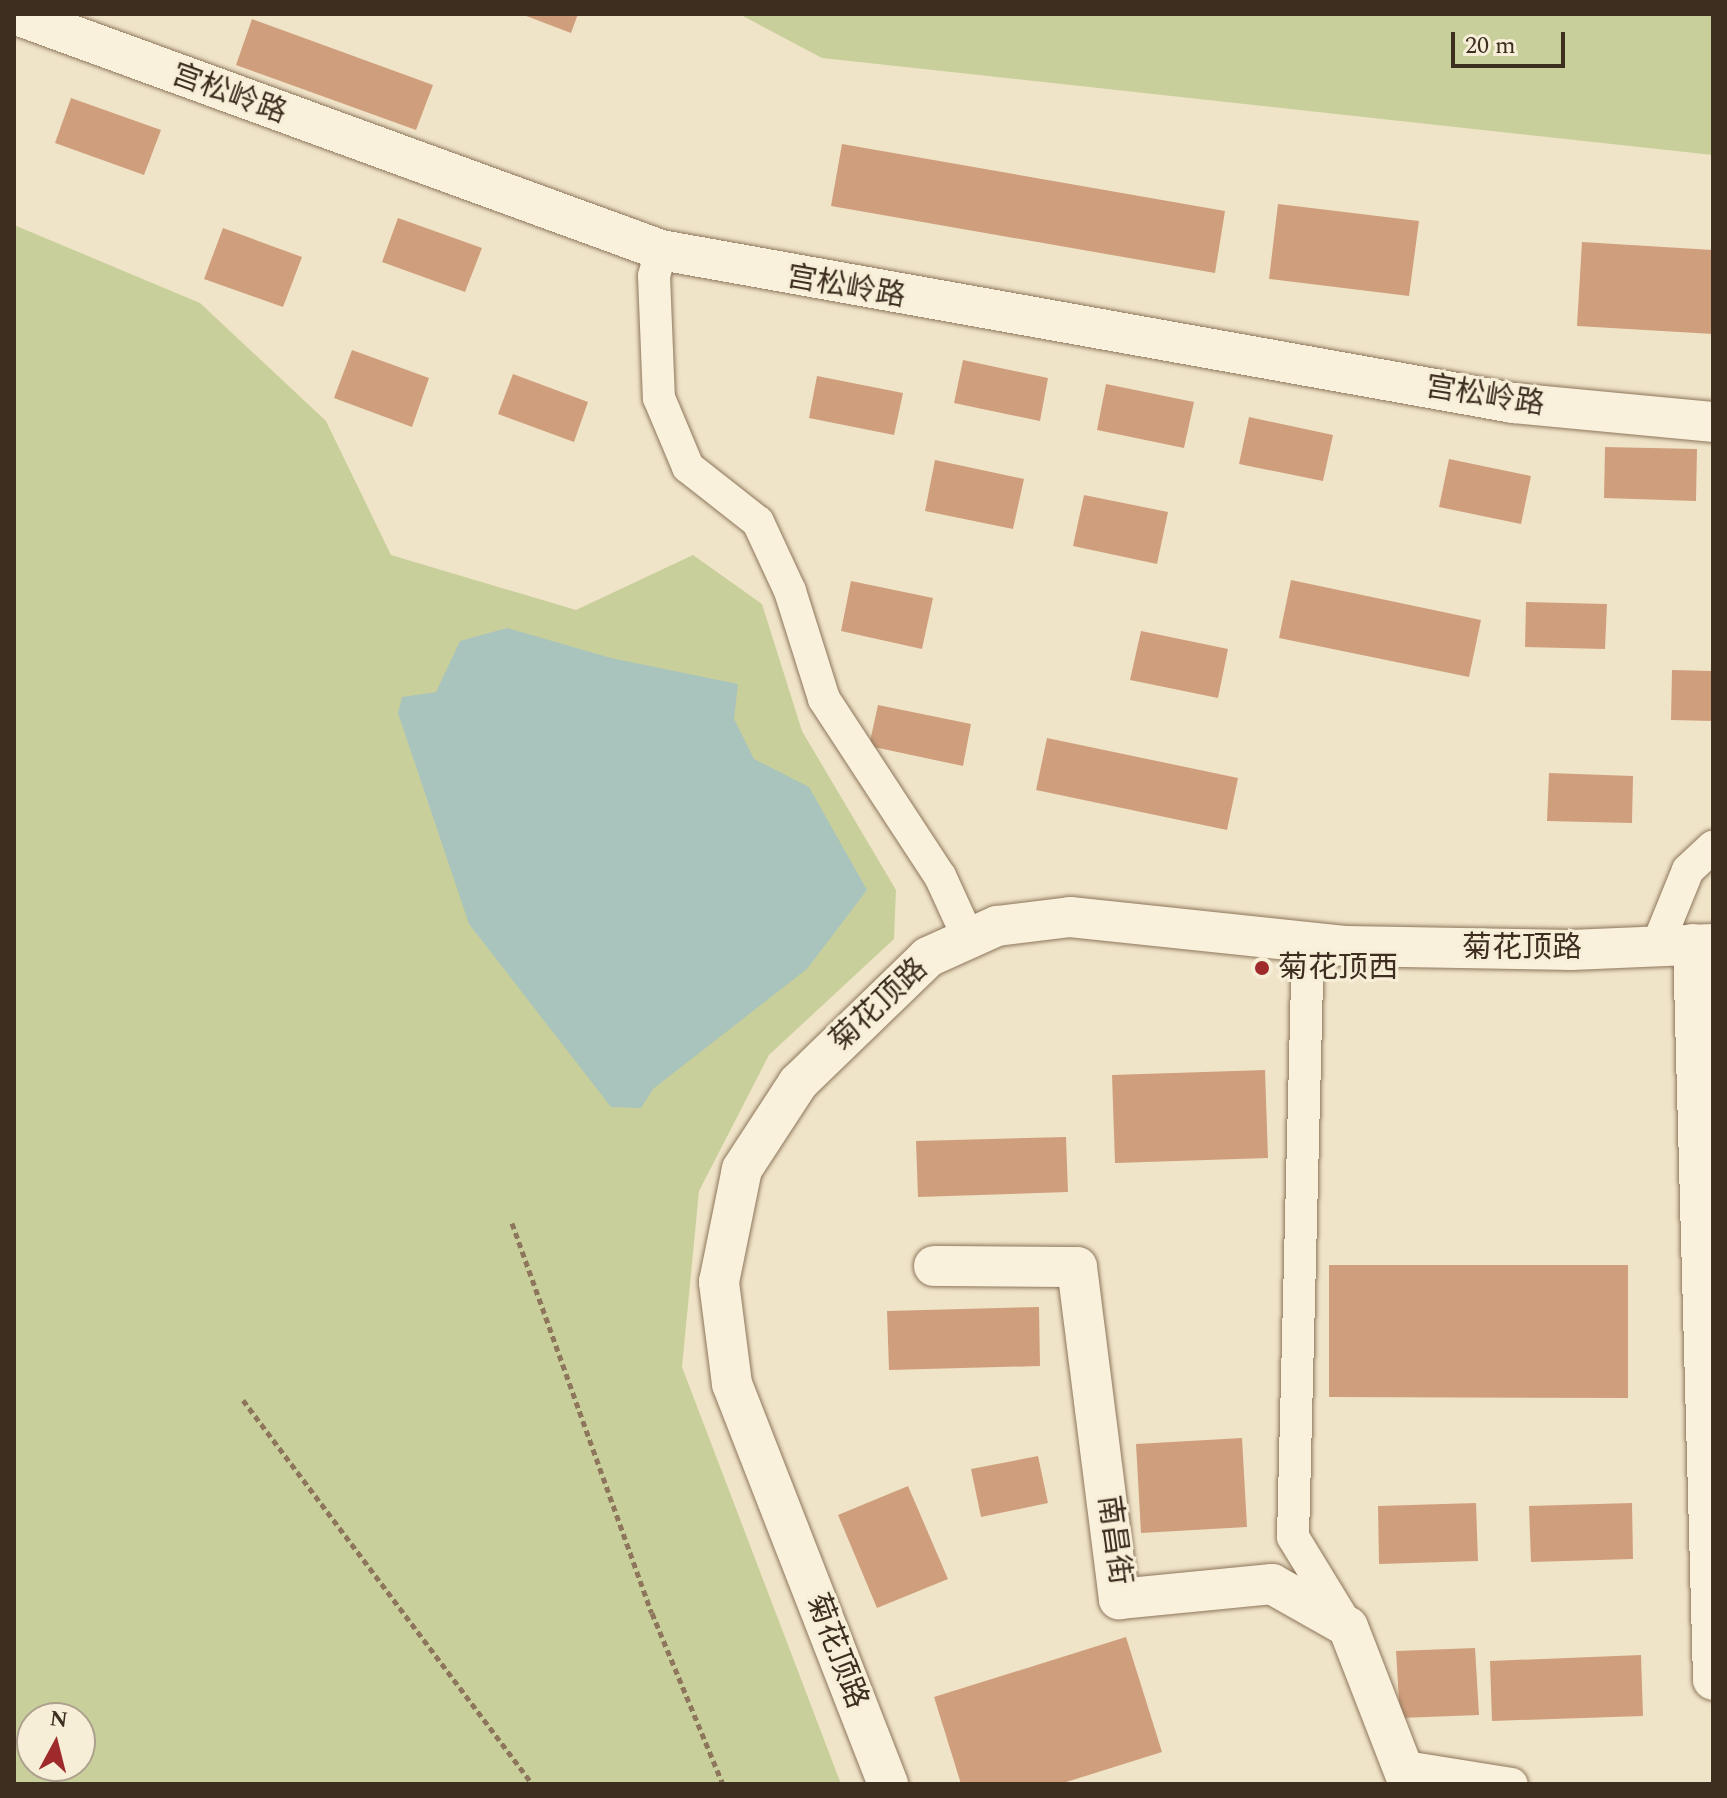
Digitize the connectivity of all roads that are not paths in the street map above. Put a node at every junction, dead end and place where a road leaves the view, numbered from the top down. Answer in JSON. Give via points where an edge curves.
{"nodes":[{"id":1,"x":14,"y":14,"type":"edge"},
{"id":2,"x":661,"y":250,"type":"junction"},
{"id":3,"x":1713,"y":422,"type":"edge"},
{"id":4,"x":1713,"y":847,"type":"edge"},
{"id":5,"x":967,"y":935,"type":"junction"},
{"id":6,"x":1308,"y":941,"type":"junction"},
{"id":7,"x":1688,"y":944,"type":"edge"},
{"id":8,"x":934,"y":1266,"type":"dead end"},
{"id":9,"x":1348,"y":1627,"type":"junction"},
{"id":10,"x":1713,"y":1680,"type":"edge"},
{"id":11,"x":1408,"y":1775,"type":"edge"},
{"id":12,"x":888,"y":1784,"type":"edge"},
{"id":13,"x":1512,"y":1784,"type":"edge"}],
"edges":[{"from":1,"to":2,"type":"street","name":"宫松岭路"},
{"from":2,"to":3,"type":"street","name":"宫松岭路","via":[[1513,403]]},
{"from":2,"to":5,"type":"street","via":[[654,276],[659,398],[688,467],[758,522],[790,591],[824,699],[940,876]]},
{"from":4,"to":7,"type":"street","via":[[1688,870]]},
{"from":5,"to":6,"type":"street","name":"菊花顶路","via":[[1070,917]]},
{"from":5,"to":12,"type":"street","name":"菊花顶路","via":[[928,957],[798,1083],[742,1169],[719,1282],[732,1384]]},
{"from":6,"to":7,"type":"street","name":"菊花顶路","via":[[1571,950]]},
{"from":6,"to":9,"type":"street","via":[[1293,1537]]},
{"from":7,"to":10,"type":"street"},
{"from":8,"to":9,"type":"street","name":"南昌街","via":[[1077,1267],[1119,1599],[1272,1584]]},
{"from":9,"to":11,"type":"street"},
{"from":11,"to":13,"type":"street"}]}
